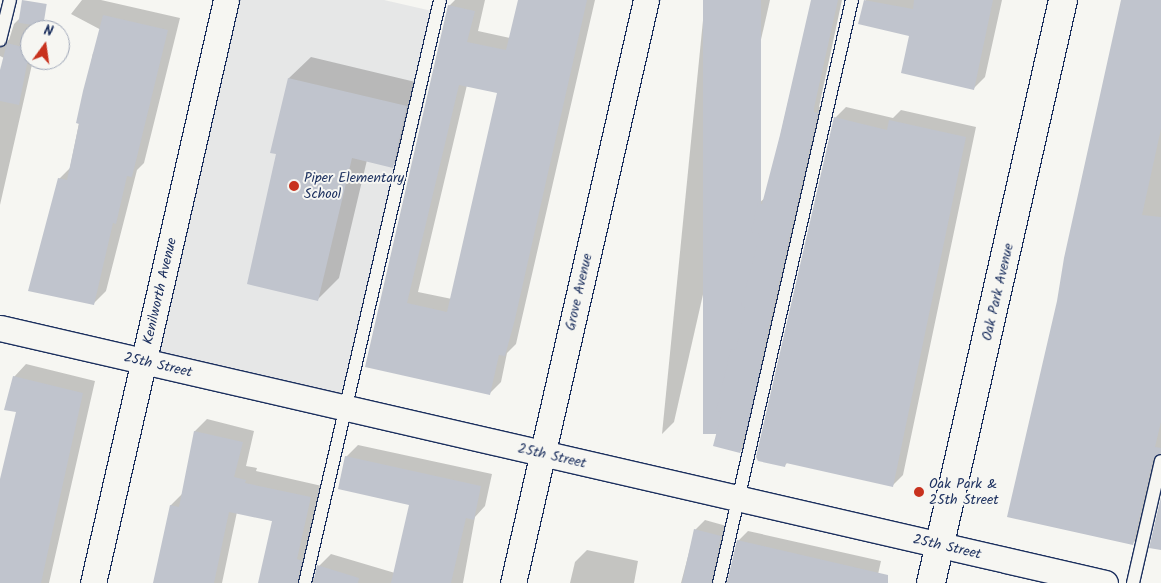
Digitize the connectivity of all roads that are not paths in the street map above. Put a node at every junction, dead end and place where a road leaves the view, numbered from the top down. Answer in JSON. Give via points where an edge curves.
{"nodes":[{"id":1,"x":10,"y":0,"type":"edge"},
{"id":2,"x":226,"y":0,"type":"edge"},
{"id":3,"x":440,"y":0,"type":"edge"},
{"id":4,"x":646,"y":0,"type":"edge"},
{"id":5,"x":852,"y":0,"type":"edge"},
{"id":6,"x":1064,"y":0,"type":"edge"},
{"id":7,"x":0,"y":40,"type":"edge"},
{"id":8,"x":0,"y":328,"type":"edge"},
{"id":9,"x":144,"y":362,"type":"junction"},
{"id":10,"x":345,"y":408,"type":"junction"},
{"id":11,"x":542,"y":453,"type":"junction"},
{"id":12,"x":1161,"y":460,"type":"edge"},
{"id":13,"x":738,"y":498,"type":"junction"},
{"id":14,"x":940,"y":545,"type":"junction"},
{"id":15,"x":93,"y":583,"type":"edge"},
{"id":16,"x":305,"y":583,"type":"edge"},
{"id":17,"x":513,"y":583,"type":"edge"},
{"id":18,"x":719,"y":583,"type":"edge"},
{"id":19,"x":932,"y":583,"type":"edge"},
{"id":20,"x":1104,"y":583,"type":"edge"},
{"id":21,"x":1133,"y":583,"type":"edge"}],
"edges":[{"from":1,"to":7,"type":"lane"},
{"from":2,"to":9,"type":"street","name":"Kenilworth Avenue"},
{"from":3,"to":10,"type":"lane"},
{"from":4,"to":11,"type":"street","name":"Grove Avenue"},
{"from":5,"to":13,"type":"lane"},
{"from":6,"to":14,"type":"street","name":"Oak Park Avenue"},
{"from":8,"to":9,"type":"street","name":"25th Street"},
{"from":9,"to":10,"type":"street","name":"25th Street"},
{"from":9,"to":15,"type":"street","name":"Kenilworth Avenue"},
{"from":10,"to":11,"type":"street","name":"25th Street"},
{"from":10,"to":16,"type":"lane"},
{"from":11,"to":13,"type":"street","name":"25th Street"},
{"from":11,"to":17,"type":"street","name":"Grove Avenue"},
{"from":12,"to":21,"type":"lane"},
{"from":13,"to":14,"type":"street","name":"25th Street"},
{"from":13,"to":18,"type":"lane"},
{"from":14,"to":19,"type":"street","name":"Oak Park Avenue"},
{"from":14,"to":20,"type":"street","name":"25th Street"}]}
